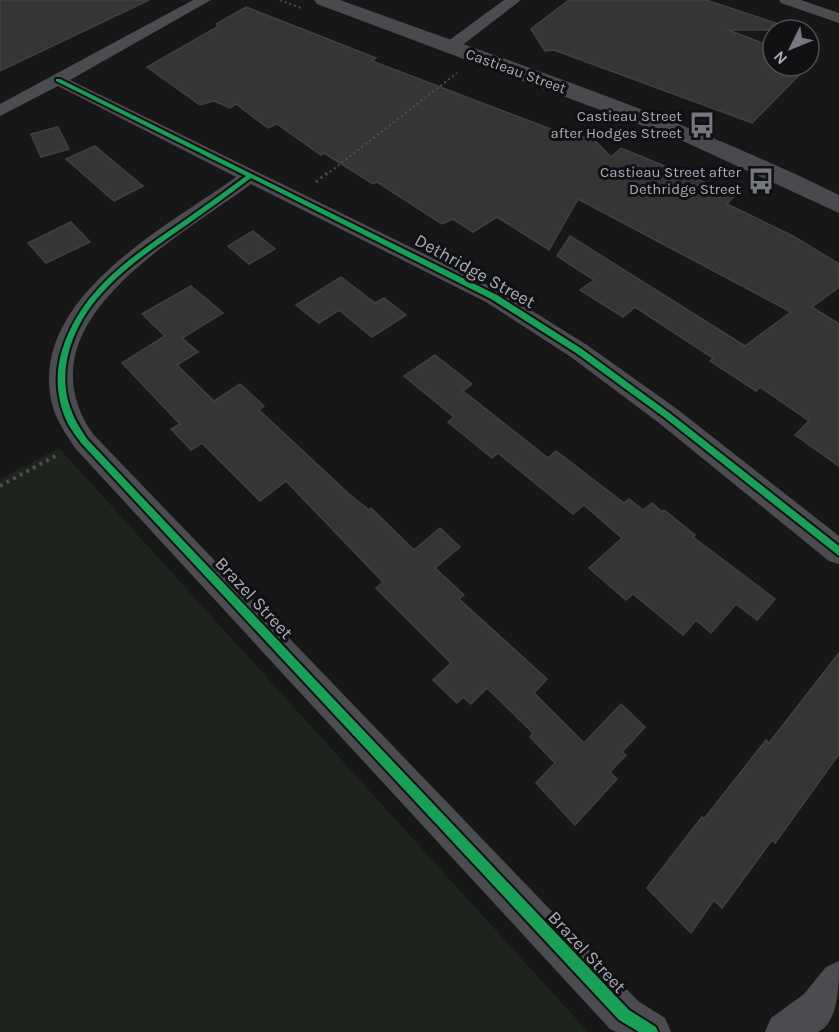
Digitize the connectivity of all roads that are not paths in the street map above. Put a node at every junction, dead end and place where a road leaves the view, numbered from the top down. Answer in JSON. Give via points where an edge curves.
{"nodes":[{"id":1,"x":204,"y":0,"type":"edge"},
{"id":2,"x":323,"y":0,"type":"edge"},
{"id":3,"x":514,"y":0,"type":"edge"},
{"id":4,"x":786,"y":0,"type":"edge"},
{"id":5,"x":839,"y":18,"type":"edge"},
{"id":6,"x":450,"y":47,"type":"junction"},
{"id":7,"x":58,"y":80,"type":"junction"},
{"id":8,"x":0,"y":111,"type":"edge"},
{"id":9,"x":251,"y":175,"type":"junction"},
{"id":10,"x":839,"y":205,"type":"edge"},
{"id":11,"x":839,"y":552,"type":"edge"},
{"id":12,"x":839,"y":980,"type":"edge"},
{"id":13,"x":651,"y":1032,"type":"edge"},
{"id":14,"x":785,"y":1032,"type":"edge"}],
"edges":[{"from":1,"to":7,"type":"street"},
{"from":2,"to":6,"type":"street","name":"Castieau Street"},
{"from":3,"to":6,"type":"street"},
{"from":4,"to":5,"type":"street"},
{"from":6,"to":10,"type":"street","name":"Castieau Street","via":[[691,136]]},
{"from":7,"to":8,"type":"street"},
{"from":7,"to":9,"type":"street","name":"Dethridge Street"},
{"from":9,"to":11,"type":"street","name":"Dethridge Street","via":[[494,297],[579,351],[668,416]]},
{"from":9,"to":13,"type":"street","name":"Brazel Street","via":[[128,264],[99,292],[68,340],[60,374],[63,406],[84,441],[624,1015]]},
{"from":12,"to":14,"type":"street","via":[[818,1008]]}]}
